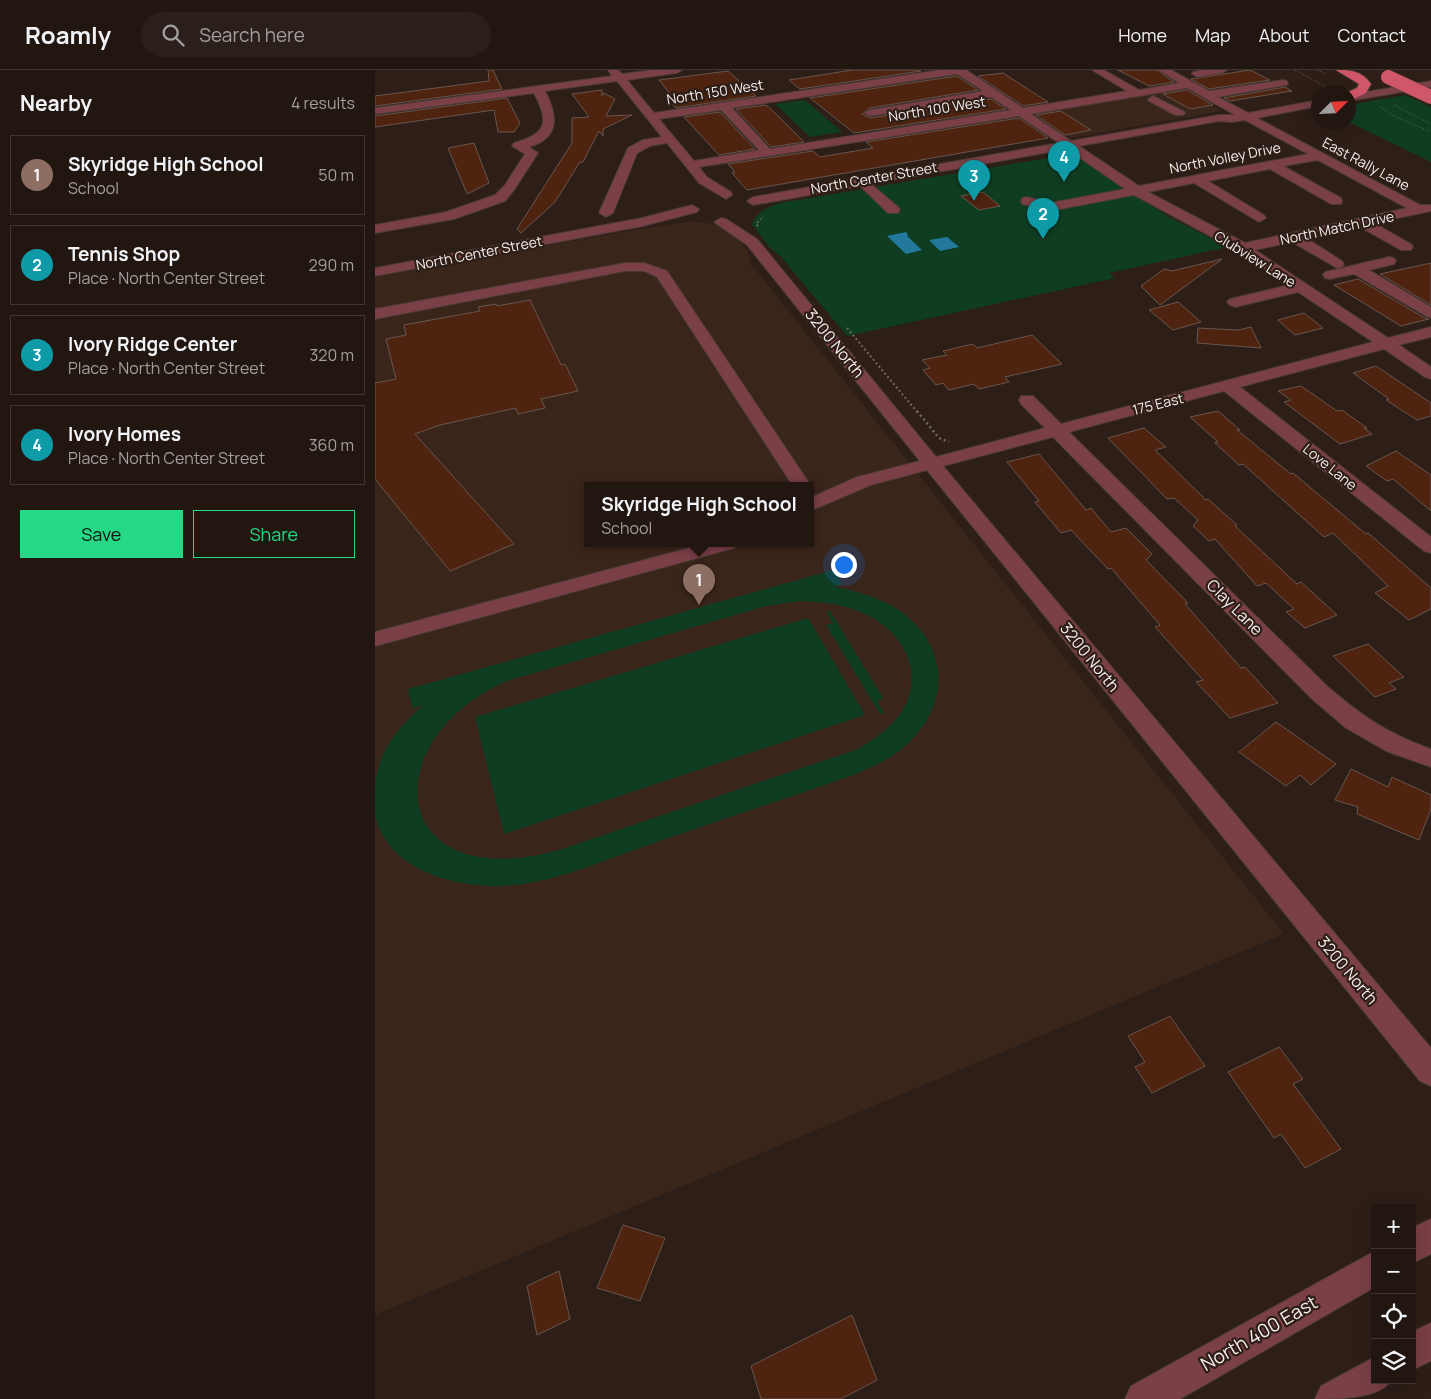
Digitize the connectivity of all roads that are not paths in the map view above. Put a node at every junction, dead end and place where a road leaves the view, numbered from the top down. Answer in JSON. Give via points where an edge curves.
{"nodes":[{"id":1,"x":677,"y":70,"type":"edge"},
{"id":2,"x":960,"y":70,"type":"edge"},
{"id":3,"x":1097,"y":70,"type":"edge"},
{"id":4,"x":1222,"y":70,"type":"edge"},
{"id":5,"x":1342,"y":70,"type":"edge"},
{"id":6,"x":1360,"y":70,"type":"edge"},
{"id":7,"x":1193,"y":71,"type":"edge"},
{"id":8,"x":1167,"y":72,"type":"edge"},
{"id":9,"x":616,"y":74,"type":"edge"},
{"id":10,"x":1266,"y":74,"type":"dead end"},
{"id":11,"x":1283,"y":83,"type":"junction"},
{"id":12,"x":1431,"y":84,"type":"edge"},
{"id":13,"x":1187,"y":85,"type":"junction"},
{"id":14,"x":983,"y":86,"type":"junction"},
{"id":15,"x":841,"y":88,"type":"junction"},
{"id":16,"x":538,"y":89,"type":"junction"},
{"id":17,"x":1137,"y":92,"type":"junction"},
{"id":18,"x":1230,"y":92,"type":"junction"},
{"id":19,"x":993,"y":93,"type":"junction"},
{"id":20,"x":1203,"y":93,"type":"junction"},
{"id":21,"x":1356,"y":94,"type":"edge"},
{"id":22,"x":1356,"y":97,"type":"edge"},
{"id":23,"x":1311,"y":98,"type":"edge"},
{"id":24,"x":1153,"y":99,"type":"junction"},
{"id":25,"x":1428,"y":100,"type":"edge"},
{"id":26,"x":1246,"y":101,"type":"dead end"},
{"id":27,"x":857,"y":103,"type":"junction"},
{"id":28,"x":1068,"y":104,"type":"junction"},
{"id":29,"x":1311,"y":104,"type":"edge"},
{"id":30,"x":723,"y":105,"type":"junction"},
{"id":31,"x":375,"y":111,"type":"edge"},
{"id":32,"x":1079,"y":111,"type":"junction"},
{"id":33,"x":1020,"y":112,"type":"junction"},
{"id":34,"x":1179,"y":113,"type":"dead end"},
{"id":35,"x":871,"y":114,"type":"junction"},
{"id":36,"x":652,"y":116,"type":"junction"},
{"id":37,"x":993,"y":116,"type":"junction"},
{"id":38,"x":1049,"y":116,"type":"dead end"},
{"id":39,"x":1245,"y":116,"type":"junction"},
{"id":40,"x":892,"y":131,"type":"junction"},
{"id":41,"x":670,"y":139,"type":"junction"},
{"id":42,"x":843,"y":140,"type":"junction"},
{"id":43,"x":905,"y":143,"type":"dead end"},
{"id":44,"x":809,"y":145,"type":"junction"},
{"id":45,"x":1072,"y":147,"type":"junction"},
{"id":46,"x":862,"y":149,"type":"dead end"},
{"id":47,"x":767,"y":152,"type":"junction"},
{"id":48,"x":744,"y":156,"type":"junction"},
{"id":49,"x":1319,"y":156,"type":"junction"},
{"id":50,"x":813,"y":158,"type":"dead end"},
{"id":51,"x":691,"y":165,"type":"junction"},
{"id":52,"x":1272,"y":165,"type":"junction"},
{"id":53,"x":763,"y":166,"type":"dead end"},
{"id":54,"x":1196,"y":178,"type":"junction"},
{"id":55,"x":703,"y":180,"type":"junction"},
{"id":56,"x":866,"y":186,"type":"junction"},
{"id":57,"x":1137,"y":191,"type":"junction"},
{"id":58,"x":727,"y":195,"type":"junction"},
{"id":59,"x":500,"y":198,"type":"joint"},
{"id":60,"x":703,"y":200,"type":"junction"},
{"id":61,"x":1027,"y":201,"type":"dead end"},
{"id":62,"x":1335,"y":201,"type":"dead end"},
{"id":63,"x":1427,"y":209,"type":"edge"},
{"id":64,"x":893,"y":210,"type":"dead end"},
{"id":65,"x":606,"y":213,"type":"dead end"},
{"id":66,"x":700,"y":216,"type":"junction"},
{"id":67,"x":754,"y":218,"type":"junction"},
{"id":68,"x":1259,"y":218,"type":"dead end"},
{"id":69,"x":721,"y":222,"type":"junction"},
{"id":70,"x":1362,"y":222,"type":"junction"},
{"id":71,"x":375,"y":229,"type":"edge"},
{"id":72,"x":1294,"y":237,"type":"junction"},
{"id":73,"x":1406,"y":247,"type":"dead end"},
{"id":74,"x":1243,"y":248,"type":"junction"},
{"id":75,"x":1389,"y":261,"type":"dead end"},
{"id":76,"x":1357,"y":269,"type":"junction"},
{"id":77,"x":375,"y":272,"type":"edge"},
{"id":78,"x":1300,"y":287,"type":"junction"},
{"id":79,"x":1235,"y":302,"type":"dead end"},
{"id":80,"x":1431,"y":313,"type":"edge"},
{"id":81,"x":375,"y":314,"type":"edge"},
{"id":82,"x":1431,"y":332,"type":"edge"},
{"id":83,"x":1386,"y":344,"type":"junction"},
{"id":84,"x":1431,"y":374,"type":"edge"},
{"id":85,"x":1228,"y":386,"type":"junction"},
{"id":86,"x":1027,"y":400,"type":"dead end"},
{"id":87,"x":1057,"y":430,"type":"junction"},
{"id":88,"x":931,"y":462,"type":"junction"},
{"id":89,"x":799,"y":482,"type":"edge"},
{"id":90,"x":815,"y":498,"type":"edge"},
{"id":91,"x":716,"y":547,"type":"edge"},
{"id":92,"x":1431,"y":547,"type":"edge"},
{"id":93,"x":375,"y":639,"type":"edge"},
{"id":94,"x":1431,"y":758,"type":"edge"},
{"id":95,"x":1431,"y":1071,"type":"edge"},
{"id":96,"x":1431,"y":1236,"type":"edge"},
{"id":97,"x":1416,"y":1244,"type":"edge"},
{"id":98,"x":1371,"y":1270,"type":"edge"},
{"id":99,"x":1431,"y":1341,"type":"edge"},
{"id":100,"x":1416,"y":1350,"type":"edge"},
{"id":101,"x":1371,"y":1376,"type":"edge"},
{"id":102,"x":1143,"y":1399,"type":"edge"},
{"id":103,"x":1334,"y":1399,"type":"edge"}],
"edges":[{"from":1,"to":9,"type":"street"},
{"from":2,"to":14,"type":"street","name":"Clubview Lane"},
{"from":2,"to":15,"type":"street","name":"North 150 West"},
{"from":3,"to":17,"type":"street"},
{"from":4,"to":7,"type":"street"},
{"from":5,"to":21,"type":"main road","via":[[1365,84]]},
{"from":6,"to":25,"type":"main road","via":[[1383,77]]},
{"from":7,"to":8,"type":"street"},
{"from":7,"to":18,"type":"street"},
{"from":8,"to":13,"type":"street","name":"East Rally Lane"},
{"from":9,"to":16,"type":"street"},
{"from":9,"to":36,"type":"street"},
{"from":10,"to":11,"type":"street"},
{"from":11,"to":18,"type":"street"},
{"from":11,"to":23,"type":"street"},
{"from":12,"to":22,"type":"street"},
{"from":13,"to":17,"type":"street","name":"North 100 West"},
{"from":13,"to":20,"type":"street","name":"East Rally Lane"},
{"from":14,"to":19,"type":"street","name":"Clubview Lane"},
{"from":14,"to":27,"type":"street"},
{"from":15,"to":27,"type":"street"},
{"from":15,"to":30,"type":"street","name":"North 150 West"},
{"from":16,"to":31,"type":"street"},
{"from":16,"to":59,"type":"street","via":[[549,110],[547,127],[540,138],[518,146],[532,153]]},
{"from":17,"to":28,"type":"street","name":"North 100 West"},
{"from":18,"to":20,"type":"street"},
{"from":18,"to":26,"type":"street"},
{"from":19,"to":33,"type":"street","name":"Clubview Lane"},
{"from":19,"to":35,"type":"street"},
{"from":20,"to":24,"type":"street"},
{"from":20,"to":39,"type":"street","name":"East Rally Lane"},
{"from":24,"to":32,"type":"street","via":[[1134,105]]},
{"from":24,"to":34,"type":"street"},
{"from":27,"to":35,"type":"street"},
{"from":28,"to":32,"type":"street"},
{"from":28,"to":33,"type":"street","name":"North 100 West"},
{"from":29,"to":39,"type":"street","name":"North Center Street"},
{"from":30,"to":36,"type":"street","name":"North 150 West"},
{"from":30,"to":47,"type":"street"},
{"from":32,"to":38,"type":"street"},
{"from":33,"to":37,"type":"street","name":"North 100 West"},
{"from":33,"to":45,"type":"street","name":"Clubview Lane"},
{"from":35,"to":40,"type":"street"},
{"from":36,"to":41,"type":"street"},
{"from":37,"to":40,"type":"street","name":"North 100 West"},
{"from":37,"to":43,"type":"street","via":[[1001,126]]},
{"from":39,"to":45,"type":"street","name":"North Center Street","via":[[1227,122]]},
{"from":39,"to":49,"type":"street","name":"East Rally Lane"},
{"from":40,"to":42,"type":"street","name":"North 100 West"},
{"from":41,"to":51,"type":"street"},
{"from":41,"to":65,"type":"street","via":[[647,143],[632,151]]},
{"from":42,"to":44,"type":"street","name":"North 100 West"},
{"from":42,"to":46,"type":"street","via":[[853,148]]},
{"from":44,"to":47,"type":"street","name":"North 100 West"},
{"from":44,"to":50,"type":"street","via":[[817,155]]},
{"from":45,"to":56,"type":"street","name":"North Center Street"},
{"from":45,"to":57,"type":"street","name":"Clubview Lane"},
{"from":45,"to":67,"type":"street","name":"North Center Street"},
{"from":47,"to":48,"type":"street","name":"North 100 West"},
{"from":48,"to":51,"type":"street","name":"North 100 West"},
{"from":48,"to":53,"type":"street","via":[[754,165]]},
{"from":49,"to":52,"type":"street","name":"North Volley Drive"},
{"from":49,"to":63,"type":"street","name":"East Rally Lane"},
{"from":51,"to":55,"type":"street"},
{"from":52,"to":54,"type":"street","name":"North Volley Drive"},
{"from":52,"to":62,"type":"street"},
{"from":54,"to":57,"type":"street","name":"North Volley Drive"},
{"from":54,"to":68,"type":"street"},
{"from":55,"to":58,"type":"street"},
{"from":55,"to":60,"type":"street"},
{"from":56,"to":64,"type":"street"},
{"from":56,"to":67,"type":"street","name":"North Center Street"},
{"from":57,"to":61,"type":"street","name":"North Volley Drive","via":[[1050,208]]},
{"from":57,"to":74,"type":"street","name":"Clubview Lane"},
{"from":58,"to":60,"type":"street"},
{"from":58,"to":67,"type":"street","via":[[745,198]]},
{"from":59,"to":71,"type":"street","via":[[449,216]]},
{"from":60,"to":66,"type":"street","via":[[695,204]]},
{"from":63,"to":70,"type":"street","name":"North Match Drive"},
{"from":66,"to":69,"type":"street","name":"North Center Street"},
{"from":66,"to":77,"type":"street","name":"North Center Street","via":[[643,222]]},
{"from":67,"to":69,"type":"street","name":"3200 North"},
{"from":67,"to":69,"type":"street","name":"North Center Street"},
{"from":67,"to":88,"type":"street","name":"3200 North"},
{"from":70,"to":72,"type":"street","name":"North Match Drive"},
{"from":70,"to":73,"type":"street"},
{"from":72,"to":74,"type":"street","name":"North Match Drive"},
{"from":72,"to":76,"type":"street","via":[[1333,269]]},
{"from":74,"to":78,"type":"street","name":"Clubview Lane"},
{"from":75,"to":76,"type":"street"},
{"from":76,"to":80,"type":"street"},
{"from":78,"to":79,"type":"street"},
{"from":78,"to":83,"type":"street","name":"Clubview Lane"},
{"from":81,"to":89,"type":"street","via":[[625,267],[654,269],[662,274]]},
{"from":82,"to":83,"type":"street","name":"175 East"},
{"from":83,"to":84,"type":"street","name":"Clubview Lane"},
{"from":83,"to":85,"type":"street","name":"175 East"},
{"from":85,"to":87,"type":"street","name":"175 East"},
{"from":85,"to":92,"type":"street","name":"Love Lane"},
{"from":86,"to":87,"type":"street","name":"Clay Lane"},
{"from":87,"to":88,"type":"street","name":"175 East"},
{"from":87,"to":94,"type":"street","name":"Clay Lane","via":[[1320,693],[1354,722],[1394,745]]},
{"from":88,"to":90,"type":"street","name":"175 East"},
{"from":88,"to":95,"type":"street","name":"3200 North"},
{"from":91,"to":93,"type":"street"},
{"from":96,"to":97,"type":"street"},
{"from":98,"to":102,"type":"street","name":"North 400 East"},
{"from":99,"to":100,"type":"street"},
{"from":101,"to":103,"type":"street"}]}
